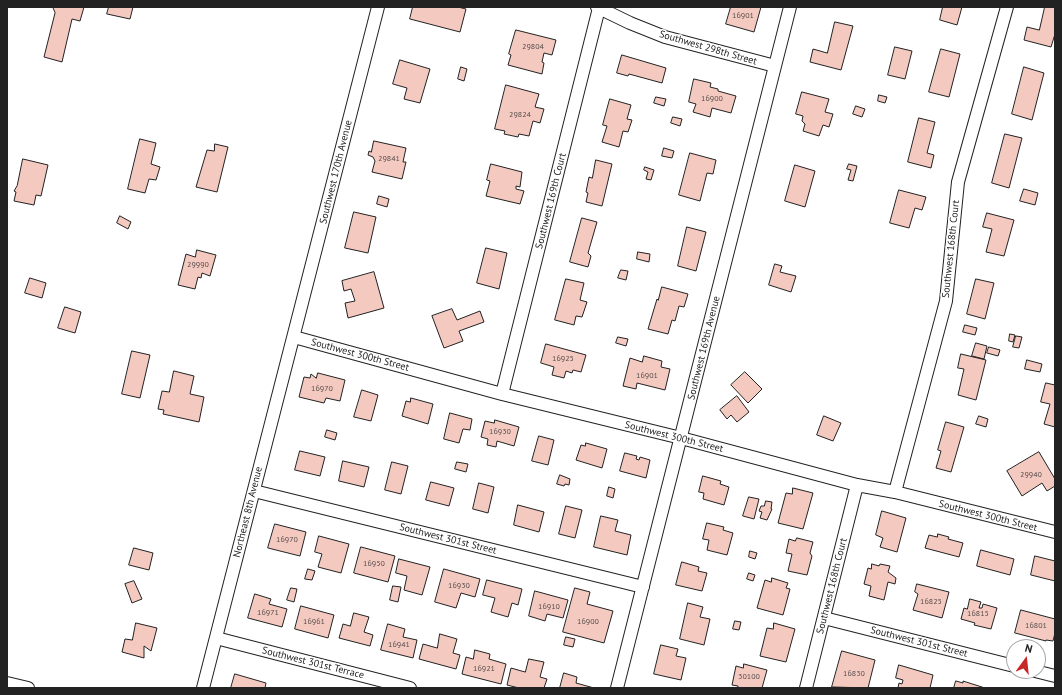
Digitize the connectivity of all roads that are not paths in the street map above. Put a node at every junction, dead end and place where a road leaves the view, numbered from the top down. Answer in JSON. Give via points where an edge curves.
{"nodes":[{"id":1,"x":378,"y":7,"type":"edge"},
{"id":2,"x":598,"y":7,"type":"edge"},
{"id":3,"x":790,"y":7,"type":"edge"},
{"id":4,"x":1007,"y":7,"type":"edge"},
{"id":5,"x":775,"y":66,"type":"junction"},
{"id":6,"x":294,"y":337,"type":"junction"},
{"id":7,"x":502,"y":394,"type":"junction"},
{"id":8,"x":681,"y":438,"type":"junction"},
{"id":9,"x":857,"y":485,"type":"junction"},
{"id":10,"x":254,"y":491,"type":"junction"},
{"id":11,"x":895,"y":492,"type":"junction"},
{"id":12,"x":1055,"y":532,"type":"edge"},
{"id":13,"x":642,"y":587,"type":"junction"},
{"id":14,"x":824,"y":618,"type":"junction"},
{"id":15,"x":216,"y":638,"type":"junction"},
{"id":16,"x":1006,"y":664,"type":"edge"},
{"id":17,"x":7,"y":682,"type":"edge"},
{"id":18,"x":28,"y":688,"type":"edge"},
{"id":19,"x":203,"y":688,"type":"edge"},
{"id":20,"x":410,"y":688,"type":"edge"},
{"id":21,"x":617,"y":688,"type":"edge"},
{"id":22,"x":806,"y":688,"type":"edge"}],
"edges":[{"from":1,"to":6,"type":"street","name":"Southwest 170th Avenue"},
{"from":2,"to":5,"type":"street","name":"Southwest 298th Street","via":[[665,37]]},
{"from":2,"to":7,"type":"street","name":"Southwest 169th Court"},
{"from":3,"to":5,"type":"street","name":"Southwest 169th Avenue"},
{"from":4,"to":11,"type":"street","name":"Southwest 168th Court","via":[[958,182],[946,301]]},
{"from":5,"to":8,"type":"street","name":"Southwest 169th Avenue"},
{"from":6,"to":7,"type":"street","name":"Southwest 300th Street"},
{"from":6,"to":10,"type":"street","name":"Northeast 8th Avenue"},
{"from":7,"to":8,"type":"street","name":"Southwest 300th Street"},
{"from":8,"to":9,"type":"street","name":"Southwest 300th Street"},
{"from":8,"to":13,"type":"street","name":"Southwest 169th Avenue"},
{"from":9,"to":11,"type":"street","name":"Southwest 300th Street"},
{"from":9,"to":14,"type":"street","name":"Southwest 168th Court"},
{"from":10,"to":13,"type":"street","name":"Southwest 301st Street"},
{"from":10,"to":15,"type":"street","name":"Northeast 8th Avenue"},
{"from":11,"to":12,"type":"street","name":"Southwest 300th Street"},
{"from":13,"to":21,"type":"street","name":"Southwest 169th Avenue"},
{"from":14,"to":16,"type":"street","name":"Southwest 301st Street"},
{"from":14,"to":22,"type":"street","name":"Southwest 168th Court"},
{"from":15,"to":19,"type":"street","name":"Northeast 8th Avenue"},
{"from":15,"to":20,"type":"street","name":"Southwest 301st Terrace"},
{"from":17,"to":18,"type":"street"}]}
